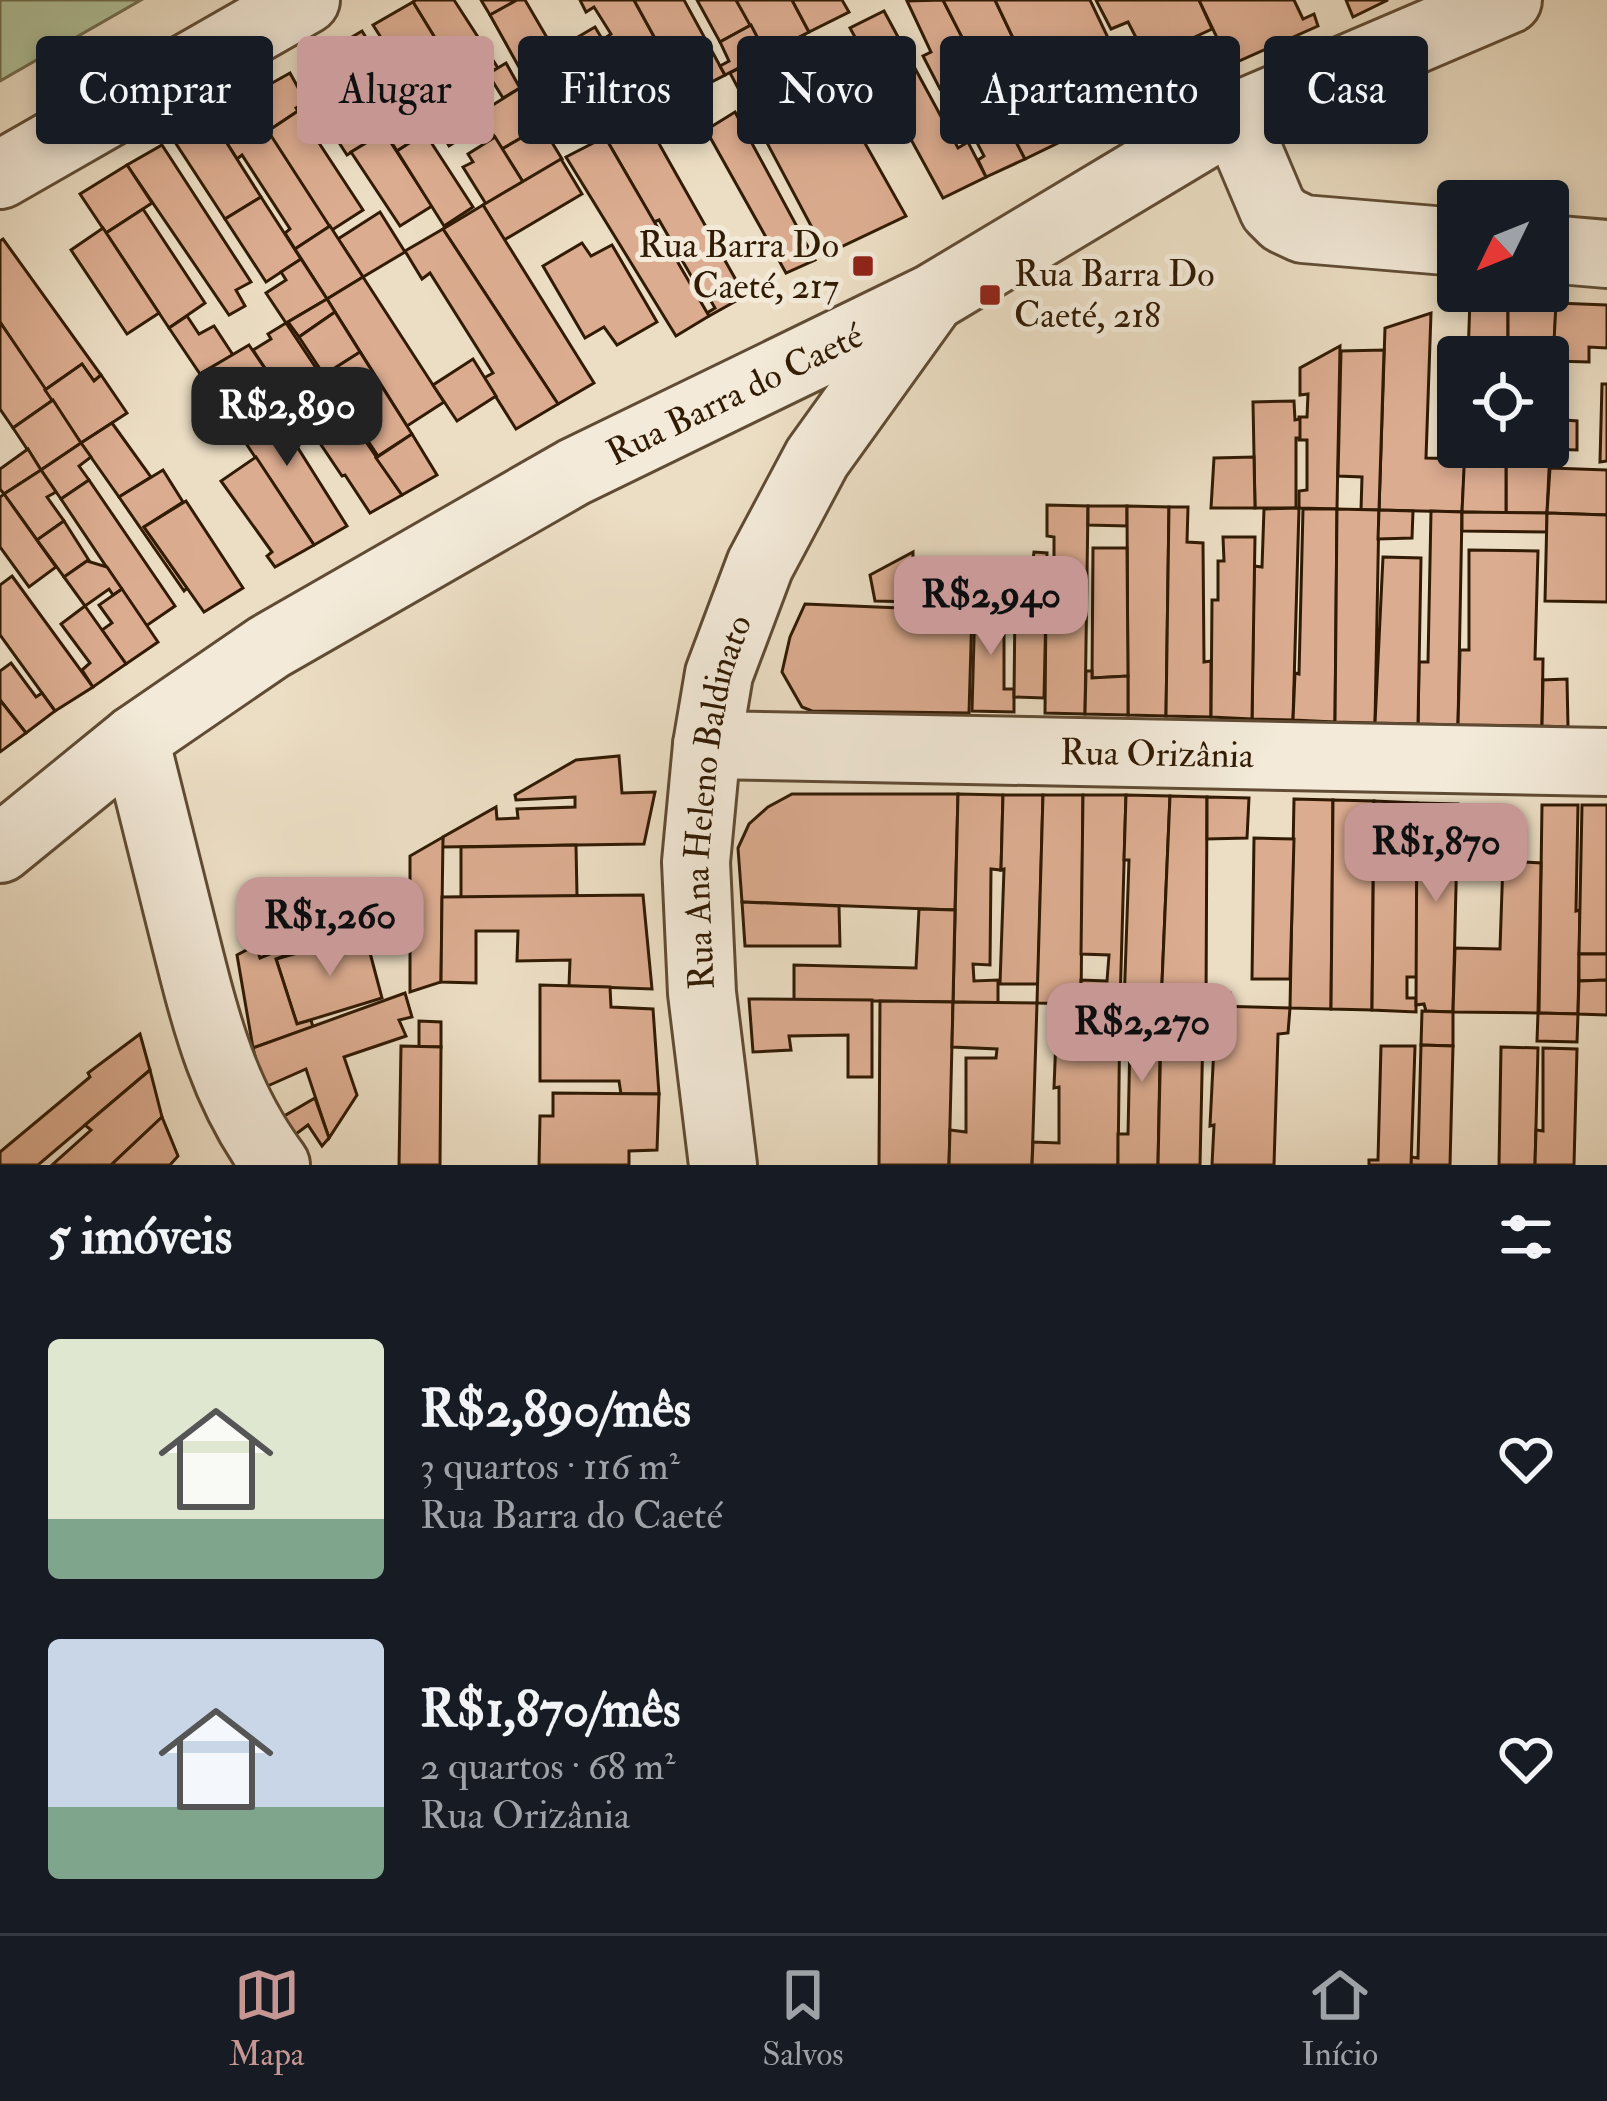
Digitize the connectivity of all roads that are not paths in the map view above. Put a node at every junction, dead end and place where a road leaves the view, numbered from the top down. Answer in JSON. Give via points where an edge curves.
{"nodes":[{"id":1,"x":306,"y":0,"type":"edge"},
{"id":2,"x":1508,"y":0,"type":"edge"},
{"id":3,"x":1240,"y":114,"type":"edge"},
{"id":4,"x":1240,"y":131,"type":"edge"},
{"id":5,"x":1189,"y":144,"type":"edge"},
{"id":6,"x":0,"y":175,"type":"edge"},
{"id":7,"x":1437,"y":240,"type":"edge"},
{"id":8,"x":1569,"y":251,"type":"edge"},
{"id":9,"x":1607,"y":254,"type":"edge"},
{"id":10,"x":932,"y":298,"type":"junction"},
{"id":11,"x":781,"y":371,"type":"junction"},
{"id":12,"x":817,"y":458,"type":"junction"},
{"id":13,"x":135,"y":739,"type":"junction"},
{"id":14,"x":707,"y":745,"type":"junction"},
{"id":15,"x":1607,"y":762,"type":"edge"},
{"id":16,"x":0,"y":849,"type":"edge"},
{"id":17,"x":276,"y":1165,"type":"edge"},
{"id":18,"x":723,"y":1165,"type":"edge"}],
"edges":[{"from":1,"to":6,"type":"street"},
{"from":2,"to":3,"type":"street","name":"Rua Barra do Caeté"},
{"from":4,"to":7,"type":"street","via":[[1284,220],[1303,229]]},
{"from":5,"to":10,"type":"street","name":"Rua Barra do Caeté"},
{"from":8,"to":9,"type":"street"},
{"from":10,"to":11,"type":"street","name":"Rua Barra do Caeté"},
{"from":10,"to":12,"type":"street","name":"Rua Ana Heleno Baldinato"},
{"from":11,"to":12,"type":"street"},
{"from":11,"to":13,"type":"street","name":"Rua Barra do Caeté","via":[[574,472],[269,647]]},
{"from":12,"to":14,"type":"street","name":"Rua Ana Heleno Baldinato","via":[[760,565],[719,674]]},
{"from":13,"to":16,"type":"street","name":"Rua Barra do Caeté"},
{"from":13,"to":17,"type":"street","via":[[224,1075]]},
{"from":14,"to":15,"type":"street","name":"Rua Orizânia"},
{"from":14,"to":18,"type":"street","name":"Rua Ana Heleno Baldinato","via":[[696,862]]}]}
